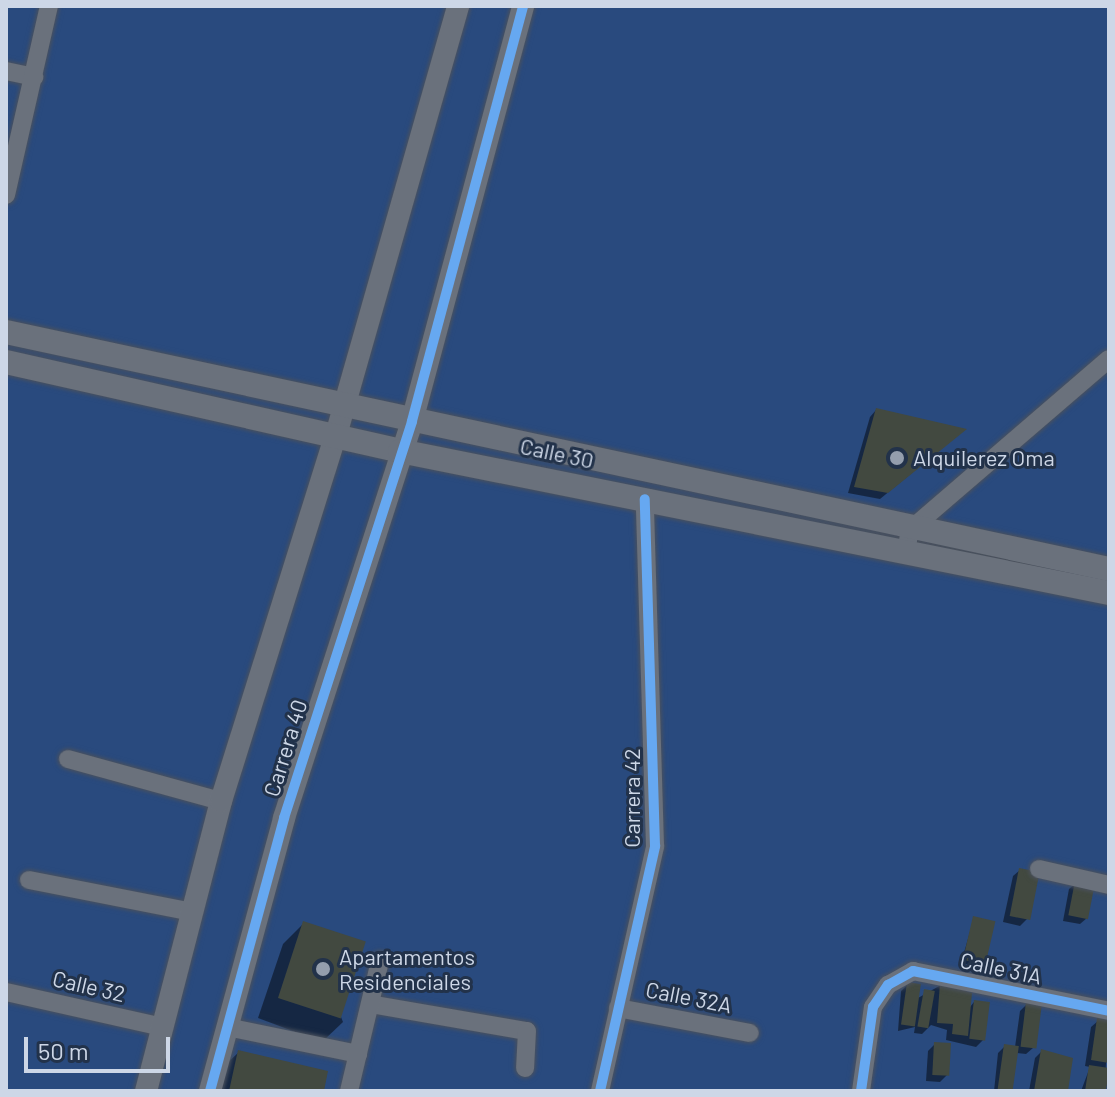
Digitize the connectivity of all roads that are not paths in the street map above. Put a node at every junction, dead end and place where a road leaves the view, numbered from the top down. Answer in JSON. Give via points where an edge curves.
{"nodes":[{"id":1,"x":49,"y":6,"type":"edge"},
{"id":2,"x":458,"y":6,"type":"edge"},
{"id":3,"x":523,"y":6,"type":"edge"},
{"id":4,"x":6,"y":71,"type":"edge"},
{"id":5,"x":34,"y":77,"type":"junction"},
{"id":6,"x":6,"y":195,"type":"edge"},
{"id":7,"x":6,"y":332,"type":"edge"},
{"id":8,"x":1109,"y":359,"type":"edge"},
{"id":9,"x":6,"y":362,"type":"edge"},
{"id":10,"x":344,"y":405,"type":"junction"},
{"id":11,"x":412,"y":421,"type":"junction"},
{"id":12,"x":336,"y":435,"type":"junction"},
{"id":13,"x":400,"y":451,"type":"junction"},
{"id":14,"x":645,"y":499,"type":"junction"},
{"id":15,"x":908,"y":541,"type":"junction"},
{"id":16,"x":1109,"y":569,"type":"edge"},
{"id":17,"x":1109,"y":593,"type":"edge"},
{"id":18,"x":68,"y":759,"type":"dead end"},
{"id":19,"x":221,"y":801,"type":"junction"},
{"id":20,"x":1039,"y":869,"type":"dead end"},
{"id":21,"x":29,"y":880,"type":"dead end"},
{"id":22,"x":1109,"y":885,"type":"edge"},
{"id":23,"x":192,"y":912,"type":"junction"},
{"id":24,"x":380,"y":961,"type":"dead end"},
{"id":25,"x":6,"y":992,"type":"edge"},
{"id":26,"x":370,"y":1004,"type":"junction"},
{"id":27,"x":618,"y":1008,"type":"junction"},
{"id":28,"x":1109,"y":1011,"type":"edge"},
{"id":29,"x":162,"y":1027,"type":"junction"},
{"id":30,"x":227,"y":1027,"type":"junction"},
{"id":31,"x":750,"y":1033,"type":"dead end"},
{"id":32,"x":358,"y":1054,"type":"junction"},
{"id":33,"x":525,"y":1068,"type":"dead end"},
{"id":34,"x":865,"y":1090,"type":"edge"},
{"id":35,"x":146,"y":1091,"type":"edge"},
{"id":36,"x":210,"y":1091,"type":"edge"},
{"id":37,"x":349,"y":1091,"type":"edge"},
{"id":38,"x":600,"y":1091,"type":"edge"}],
"edges":[{"from":1,"to":5,"type":"street"},
{"from":2,"to":10,"type":"street"},
{"from":3,"to":11,"type":"street","name":"Carrera 40"},
{"from":4,"to":5,"type":"street"},
{"from":5,"to":6,"type":"street"},
{"from":7,"to":10,"type":"main road","name":"Calle 30"},
{"from":8,"to":15,"type":"street"},
{"from":9,"to":12,"type":"main road","name":"Calle 30"},
{"from":10,"to":11,"type":"main road","name":"Calle 30"},
{"from":10,"to":12,"type":"street"},
{"from":11,"to":13,"type":"street","name":"Carrera 40"},
{"from":11,"to":15,"type":"main road","name":"Calle 30"},
{"from":12,"to":13,"type":"main road","name":"Calle 30"},
{"from":12,"to":19,"type":"street"},
{"from":13,"to":14,"type":"main road","name":"Calle 30"},
{"from":13,"to":30,"type":"street","name":"Carrera 40","via":[[284,818]]},
{"from":14,"to":15,"type":"main road","name":"Calle 30"},
{"from":14,"to":27,"type":"street","name":"Carrera 42","via":[[655,846]]},
{"from":15,"to":16,"type":"main road","name":"Calle 30"},
{"from":15,"to":17,"type":"main road","name":"Calle 30"},
{"from":18,"to":19,"type":"street"},
{"from":19,"to":23,"type":"street"},
{"from":20,"to":22,"type":"street"},
{"from":21,"to":23,"type":"street"},
{"from":23,"to":29,"type":"street"},
{"from":24,"to":26,"type":"street"},
{"from":25,"to":29,"type":"street","name":"Calle 32"},
{"from":26,"to":32,"type":"street"},
{"from":26,"to":33,"type":"street","via":[[527,1031]]},
{"from":27,"to":31,"type":"street","name":"Calle 32A"},
{"from":27,"to":38,"type":"street","name":"Carrera 42"},
{"from":28,"to":34,"type":"street","name":"Calle 31A","via":[[913,971],[888,985],[873,1007]]},
{"from":29,"to":35,"type":"street"},
{"from":30,"to":32,"type":"street"},
{"from":30,"to":36,"type":"street","name":"Carrera 40"},
{"from":32,"to":37,"type":"street"}]}
